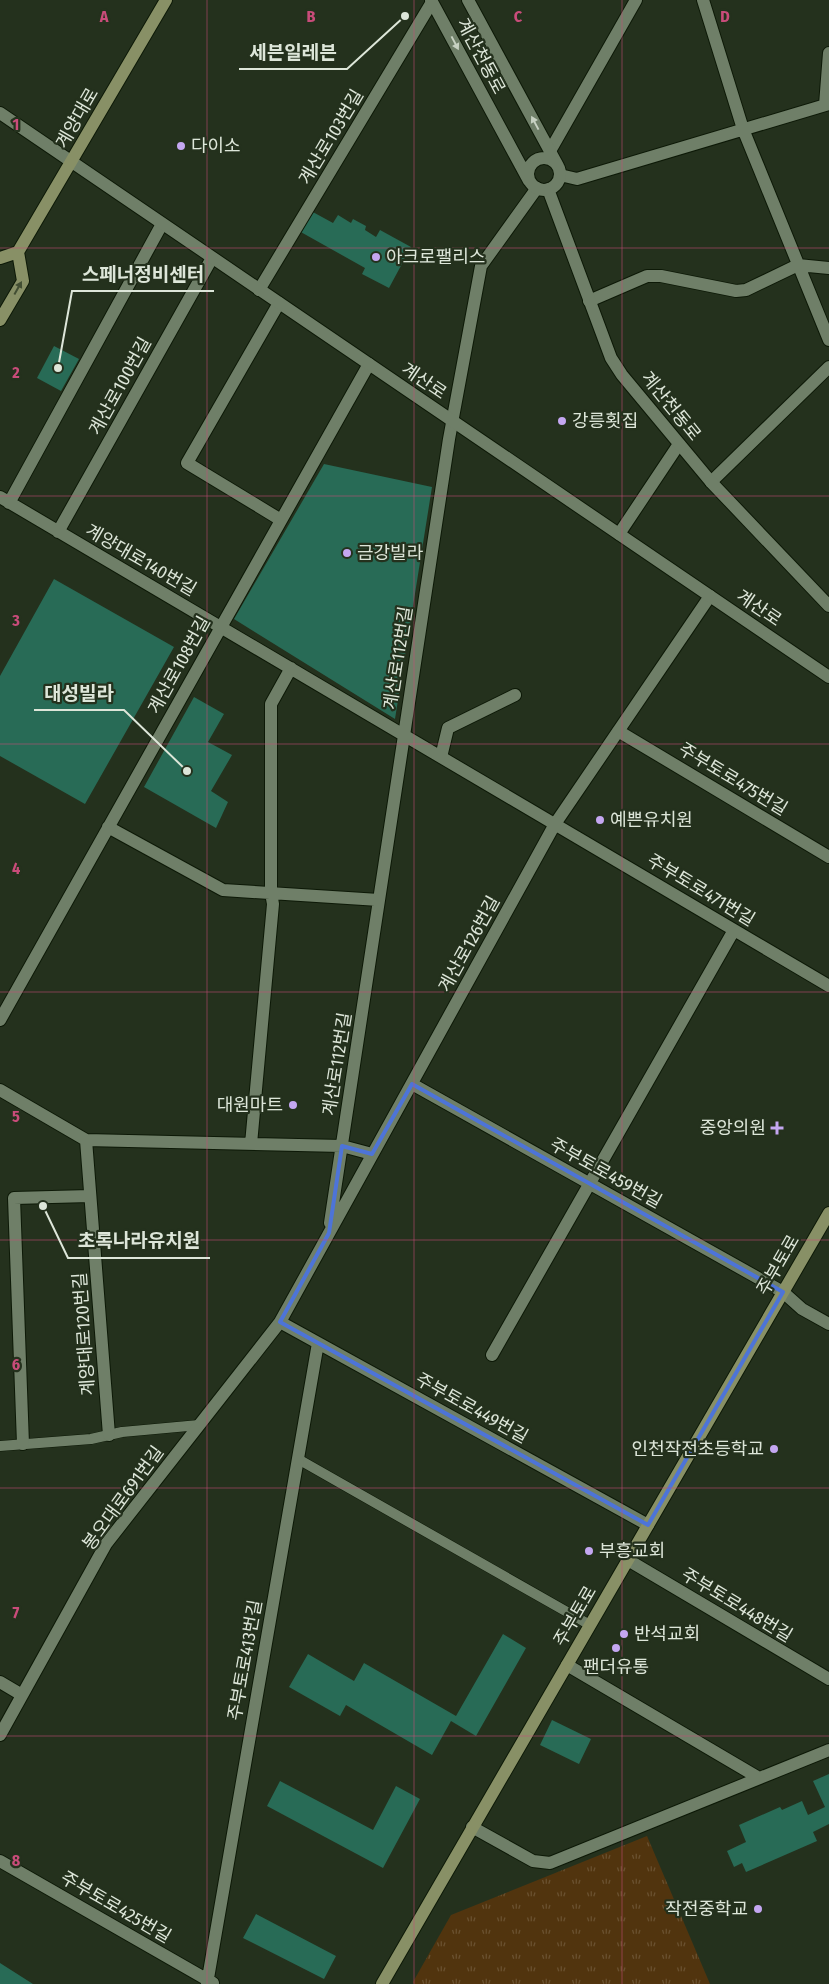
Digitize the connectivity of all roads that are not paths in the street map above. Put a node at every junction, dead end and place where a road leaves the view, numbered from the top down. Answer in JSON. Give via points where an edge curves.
{"nodes":[{"id":1,"x":166,"y":0,"type":"edge"},
{"id":2,"x":468,"y":0,"type":"edge"},
{"id":3,"x":636,"y":0,"type":"edge"},
{"id":4,"x":703,"y":0,"type":"edge"},
{"id":5,"x":432,"y":1,"type":"edge"},
{"id":6,"x":829,"y":53,"type":"edge"},
{"id":7,"x":827,"y":104,"type":"edge"},
{"id":8,"x":0,"y":113,"type":"edge"},
{"id":9,"x":743,"y":129,"type":"junction"},
{"id":10,"x":550,"y":151,"type":"junction"},
{"id":11,"x":72,"y":161,"type":"junction"},
{"id":12,"x":559,"y":170,"type":"junction"},
{"id":13,"x":538,"y":186,"type":"junction"},
{"id":14,"x":162,"y":224,"type":"junction"},
{"id":15,"x":18,"y":252,"type":"junction"},
{"id":16,"x":0,"y":258,"type":"edge"},
{"id":17,"x":212,"y":258,"type":"junction"},
{"id":18,"x":798,"y":265,"type":"junction"},
{"id":19,"x":829,"y":268,"type":"edge"},
{"id":20,"x":259,"y":290,"type":"junction"},
{"id":21,"x":589,"y":301,"type":"junction"},
{"id":22,"x":279,"y":303,"type":"junction"},
{"id":23,"x":0,"y":320,"type":"edge"},
{"id":24,"x":829,"y":340,"type":"edge"},
{"id":25,"x":369,"y":364,"type":"junction"},
{"id":26,"x":829,"y":367,"type":"edge"},
{"id":27,"x":452,"y":421,"type":"junction"},
{"id":28,"x":679,"y":444,"type":"junction"},
{"id":29,"x":711,"y":482,"type":"junction"},
{"id":30,"x":5,"y":500,"type":"edge"},
{"id":31,"x":281,"y":520,"type":"junction"},
{"id":32,"x":58,"y":532,"type":"junction"},
{"id":33,"x":619,"y":534,"type":"junction"},
{"id":34,"x":710,"y":596,"type":"junction"},
{"id":35,"x":829,"y":606,"type":"edge"},
{"id":36,"x":221,"y":627,"type":"junction"},
{"id":37,"x":291,"y":668,"type":"junction"},
{"id":38,"x":829,"y":677,"type":"edge"},
{"id":39,"x":515,"y":695,"type":"dead end"},
{"id":40,"x":618,"y":731,"type":"junction"},
{"id":41,"x":404,"y":735,"type":"junction"},
{"id":42,"x":441,"y":757,"type":"junction"},
{"id":43,"x":555,"y":824,"type":"junction"},
{"id":44,"x":108,"y":827,"type":"junction"},
{"id":45,"x":829,"y":857,"type":"edge"},
{"id":46,"x":271,"y":893,"type":"junction"},
{"id":47,"x":379,"y":900,"type":"junction"},
{"id":48,"x":734,"y":930,"type":"junction"},
{"id":49,"x":829,"y":986,"type":"edge"},
{"id":50,"x":0,"y":1020,"type":"edge"},
{"id":51,"x":412,"y":1084,"type":"junction"},
{"id":52,"x":0,"y":1090,"type":"edge"},
{"id":53,"x":86,"y":1140,"type":"junction"},
{"id":54,"x":250,"y":1144,"type":"junction"},
{"id":55,"x":342,"y":1146,"type":"junction"},
{"id":56,"x":372,"y":1154,"type":"junction"},
{"id":57,"x":588,"y":1183,"type":"junction"},
{"id":58,"x":90,"y":1196,"type":"junction"},
{"id":59,"x":829,"y":1213,"type":"edge"},
{"id":60,"x":329,"y":1233,"type":"junction"},
{"id":61,"x":783,"y":1292,"type":"junction"},
{"id":62,"x":280,"y":1322,"type":"junction"},
{"id":63,"x":829,"y":1324,"type":"edge"},
{"id":64,"x":318,"y":1343,"type":"junction"},
{"id":65,"x":492,"y":1355,"type":"dead end"},
{"id":66,"x":199,"y":1425,"type":"junction"},
{"id":67,"x":109,"y":1435,"type":"junction"},
{"id":68,"x":23,"y":1444,"type":"junction"},
{"id":69,"x":0,"y":1446,"type":"edge"},
{"id":70,"x":298,"y":1459,"type":"junction"},
{"id":71,"x":648,"y":1526,"type":"junction"},
{"id":72,"x":628,"y":1560,"type":"junction"},
{"id":73,"x":590,"y":1625,"type":"junction"},
{"id":74,"x":567,"y":1664,"type":"junction"},
{"id":75,"x":829,"y":1679,"type":"edge"},
{"id":76,"x":0,"y":1682,"type":"edge"},
{"id":77,"x":22,"y":1695,"type":"junction"},
{"id":78,"x":0,"y":1735,"type":"edge"},
{"id":79,"x":829,"y":1750,"type":"edge"},
{"id":80,"x":759,"y":1778,"type":"junction"},
{"id":81,"x":472,"y":1827,"type":"junction"},
{"id":82,"x":0,"y":1861,"type":"edge"},
{"id":83,"x":210,"y":1982,"type":"edge"},
{"id":84,"x":382,"y":1984,"type":"edge"}],
"edges":[{"from":1,"to":11,"type":"main road","name":"계양대로"},
{"from":10,"to":2,"type":"street","name":"계산천동로","one_way":true},
{"from":3,"to":10,"type":"street"},
{"from":4,"to":9,"type":"street"},
{"from":5,"to":13,"type":"street","name":"계산천동로","one_way":true},
{"from":5,"to":20,"type":"street","name":"계산로103번길"},
{"from":6,"to":7,"type":"street"},
{"from":7,"to":9,"type":"street"},
{"from":8,"to":11,"type":"street","name":"계산로"},
{"from":9,"to":12,"type":"street","via":[[577,178]]},
{"from":9,"to":18,"type":"street"},
{"from":10,"to":12,"type":"street","name":"계산천동로"},
{"from":11,"to":14,"type":"street","name":"계산로"},
{"from":11,"to":15,"type":"main road","name":"계양대로"},
{"from":12,"to":13,"type":"street","via":[[556,184]]},
{"from":12,"to":13,"type":"street","via":[[552,160],[534,160],[528,168]]},
{"from":13,"to":21,"type":"street","name":"계산천동로"},
{"from":13,"to":27,"type":"street","name":"계산로112번길","via":[[481,266]]},
{"from":14,"to":17,"type":"street","name":"계산로"},
{"from":14,"to":30,"type":"street"},
{"from":15,"to":16,"type":"main road"},
{"from":23,"to":15,"type":"main road","one_way":true,"via":[[22,281]]},
{"from":17,"to":20,"type":"street","name":"계산로"},
{"from":17,"to":32,"type":"street","name":"계산로100번길"},
{"from":18,"to":19,"type":"street"},
{"from":18,"to":21,"type":"street","via":[[746,290],[647,276]]},
{"from":18,"to":24,"type":"street"},
{"from":20,"to":22,"type":"street","name":"계산로"},
{"from":21,"to":28,"type":"street","name":"계산천동로","via":[[611,358]]},
{"from":22,"to":25,"type":"street","name":"계산로"},
{"from":22,"to":31,"type":"street","via":[[187,463]]},
{"from":25,"to":27,"type":"street","name":"계산로"},
{"from":25,"to":31,"type":"street","name":"계산로108번길"},
{"from":26,"to":29,"type":"street"},
{"from":27,"to":33,"type":"street","name":"계산로"},
{"from":27,"to":41,"type":"street","name":"계산로112번길"},
{"from":28,"to":29,"type":"street","name":"계산천동로"},
{"from":28,"to":33,"type":"street"},
{"from":29,"to":35,"type":"street","name":"계산천동로"},
{"from":30,"to":32,"type":"street","name":"계양대로140번길"},
{"from":31,"to":36,"type":"street","name":"계산로108번길"},
{"from":32,"to":36,"type":"street","name":"계양대로140번길"},
{"from":33,"to":34,"type":"street","name":"계산로"},
{"from":34,"to":38,"type":"street","name":"계산로"},
{"from":34,"to":40,"type":"street","name":"계산로126번길"},
{"from":36,"to":37,"type":"street","name":"계양대로140번길"},
{"from":36,"to":44,"type":"street","name":"계산로108번길"},
{"from":37,"to":41,"type":"street","name":"계양대로140번길"},
{"from":37,"to":46,"type":"street","via":[[271,704]]},
{"from":39,"to":42,"type":"street","via":[[448,728]]},
{"from":40,"to":43,"type":"street","name":"계산로126번길"},
{"from":40,"to":45,"type":"street","name":"주부토로475번길"},
{"from":41,"to":42,"type":"street","name":"계양대로140번길"},
{"from":41,"to":47,"type":"street","name":"계산로112번길"},
{"from":42,"to":43,"type":"street","name":"계양대로140번길"},
{"from":43,"to":48,"type":"street","name":"주부토로471번길"},
{"from":43,"to":51,"type":"street","name":"계산로126번길"},
{"from":44,"to":46,"type":"street","via":[[223,890]]},
{"from":44,"to":50,"type":"street","name":"계산로108번길"},
{"from":46,"to":47,"type":"street"},
{"from":46,"to":54,"type":"street","via":[[273,904]]},
{"from":47,"to":55,"type":"street","name":"계산로112번길"},
{"from":48,"to":49,"type":"street","name":"주부토로471번길"},
{"from":48,"to":57,"type":"street"},
{"from":51,"to":56,"type":"street","name":"계산로126번길"},
{"from":51,"to":57,"type":"street","name":"주부토로459번길"},
{"from":52,"to":53,"type":"street"},
{"from":53,"to":54,"type":"street"},
{"from":53,"to":58,"type":"street","name":"계양대로120번길"},
{"from":54,"to":55,"type":"street"},
{"from":55,"to":56,"type":"street"},
{"from":55,"to":60,"type":"street","name":"계산로112번길"},
{"from":56,"to":60,"type":"street","name":"계산로126번길"},
{"from":57,"to":61,"type":"street","name":"주부토로459번길"},
{"from":57,"to":65,"type":"street"},
{"from":58,"to":67,"type":"street","name":"계양대로120번길"},
{"from":58,"to":68,"type":"street","via":[[14,1198]]},
{"from":59,"to":61,"type":"main road","name":"주부토로"},
{"from":60,"to":62,"type":"street","name":"계산로126번길"},
{"from":61,"to":63,"type":"street","name":"주부토로459번길","via":[[802,1309]]},
{"from":61,"to":71,"type":"main road","name":"주부토로"},
{"from":62,"to":64,"type":"street","name":"주부토로449번길"},
{"from":62,"to":66,"type":"street","name":"봉오대로691번길"},
{"from":64,"to":70,"type":"street","name":"주부토로413번길"},
{"from":64,"to":71,"type":"street","name":"주부토로449번길"},
{"from":66,"to":67,"type":"lane"},
{"from":66,"to":77,"type":"street","name":"봉오대로691번길","via":[[106,1544]]},
{"from":67,"to":68,"type":"lane"},
{"from":68,"to":69,"type":"lane"},
{"from":70,"to":73,"type":"lane"},
{"from":70,"to":83,"type":"street","name":"주부토로413번길"},
{"from":71,"to":72,"type":"main road","name":"주부토로"},
{"from":72,"to":73,"type":"main road","name":"주부토로"},
{"from":72,"to":75,"type":"street","name":"주부토로448번길"},
{"from":73,"to":74,"type":"main road","name":"주부토로"},
{"from":74,"to":80,"type":"street"},
{"from":74,"to":81,"type":"main road","name":"주부토로"},
{"from":76,"to":77,"type":"street"},
{"from":77,"to":78,"type":"street","name":"봉오대로691번길"},
{"from":79,"to":80,"type":"street"},
{"from":80,"to":81,"type":"street","via":[[550,1863],[533,1862]]},
{"from":81,"to":84,"type":"main road","name":"주부토로"},
{"from":82,"to":83,"type":"street","name":"주부토로425번길"}]}
